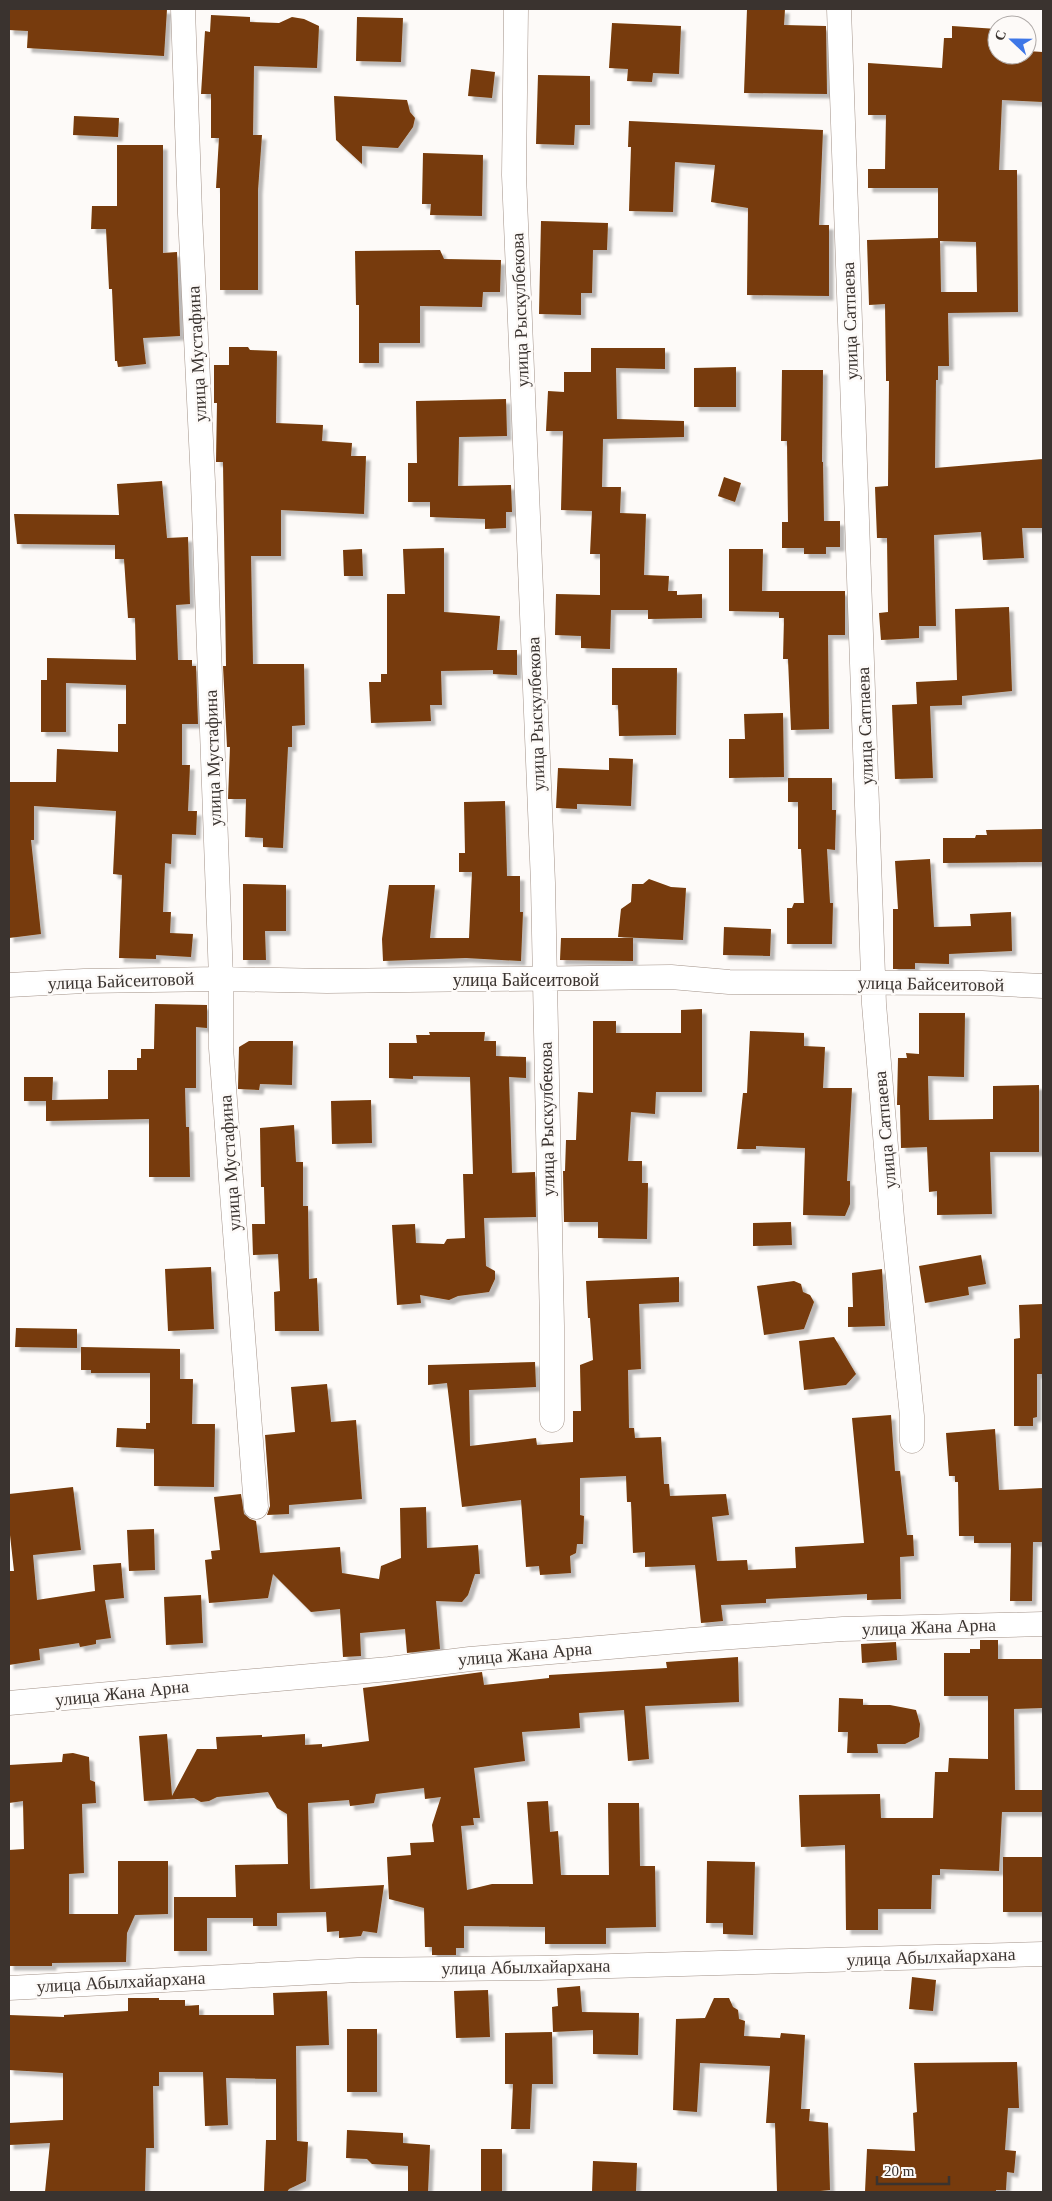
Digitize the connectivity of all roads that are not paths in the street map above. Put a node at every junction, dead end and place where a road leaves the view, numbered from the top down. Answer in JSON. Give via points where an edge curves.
{"nodes":[{"id":1,"x":183,"y":9,"type":"edge"},
{"id":2,"x":516,"y":9,"type":"edge"},
{"id":3,"x":839,"y":9,"type":"edge"},
{"id":4,"x":221,"y":979,"type":"junction"},
{"id":5,"x":546,"y":980,"type":"junction"},
{"id":6,"x":873,"y":982,"type":"junction"},
{"id":7,"x":9,"y":986,"type":"edge"},
{"id":8,"x":1043,"y":986,"type":"edge"},
{"id":9,"x":552,"y":1420,"type":"dead end"},
{"id":10,"x":912,"y":1442,"type":"dead end"},
{"id":11,"x":256,"y":1507,"type":"dead end"},
{"id":12,"x":1043,"y":1624,"type":"edge"},
{"id":13,"x":9,"y":1703,"type":"edge"},
{"id":14,"x":1043,"y":1954,"type":"edge"},
{"id":15,"x":9,"y":1988,"type":"edge"}],
"edges":[{"from":1,"to":4,"type":"street","name":"улица Мустафина"},
{"from":2,"to":5,"type":"street","name":"улица Рыскулбекова","via":[[514,175]]},
{"from":3,"to":6,"type":"street","name":"улица Сатпаева"},
{"from":4,"to":5,"type":"street","name":"улица Байсеитовой"},
{"from":4,"to":7,"type":"street","name":"улица Байсеитовой"},
{"from":4,"to":11,"type":"street","name":"улица Мустафина","via":[[221,1048]]},
{"from":5,"to":6,"type":"street","name":"улица Байсеитовой","via":[[671,977],[729,982]]},
{"from":5,"to":9,"type":"street","name":"улица Рыскулбекова"},
{"from":6,"to":8,"type":"street","name":"улица Байсеитовой"},
{"from":6,"to":10,"type":"street","name":"улица Сатпаева"},
{"from":12,"to":13,"type":"street","name":"улица Жана Арна","via":[[843,1629],[692,1640]]},
{"from":14,"to":15,"type":"street","name":"улица Абылхайархана","via":[[358,1970]]}]}
